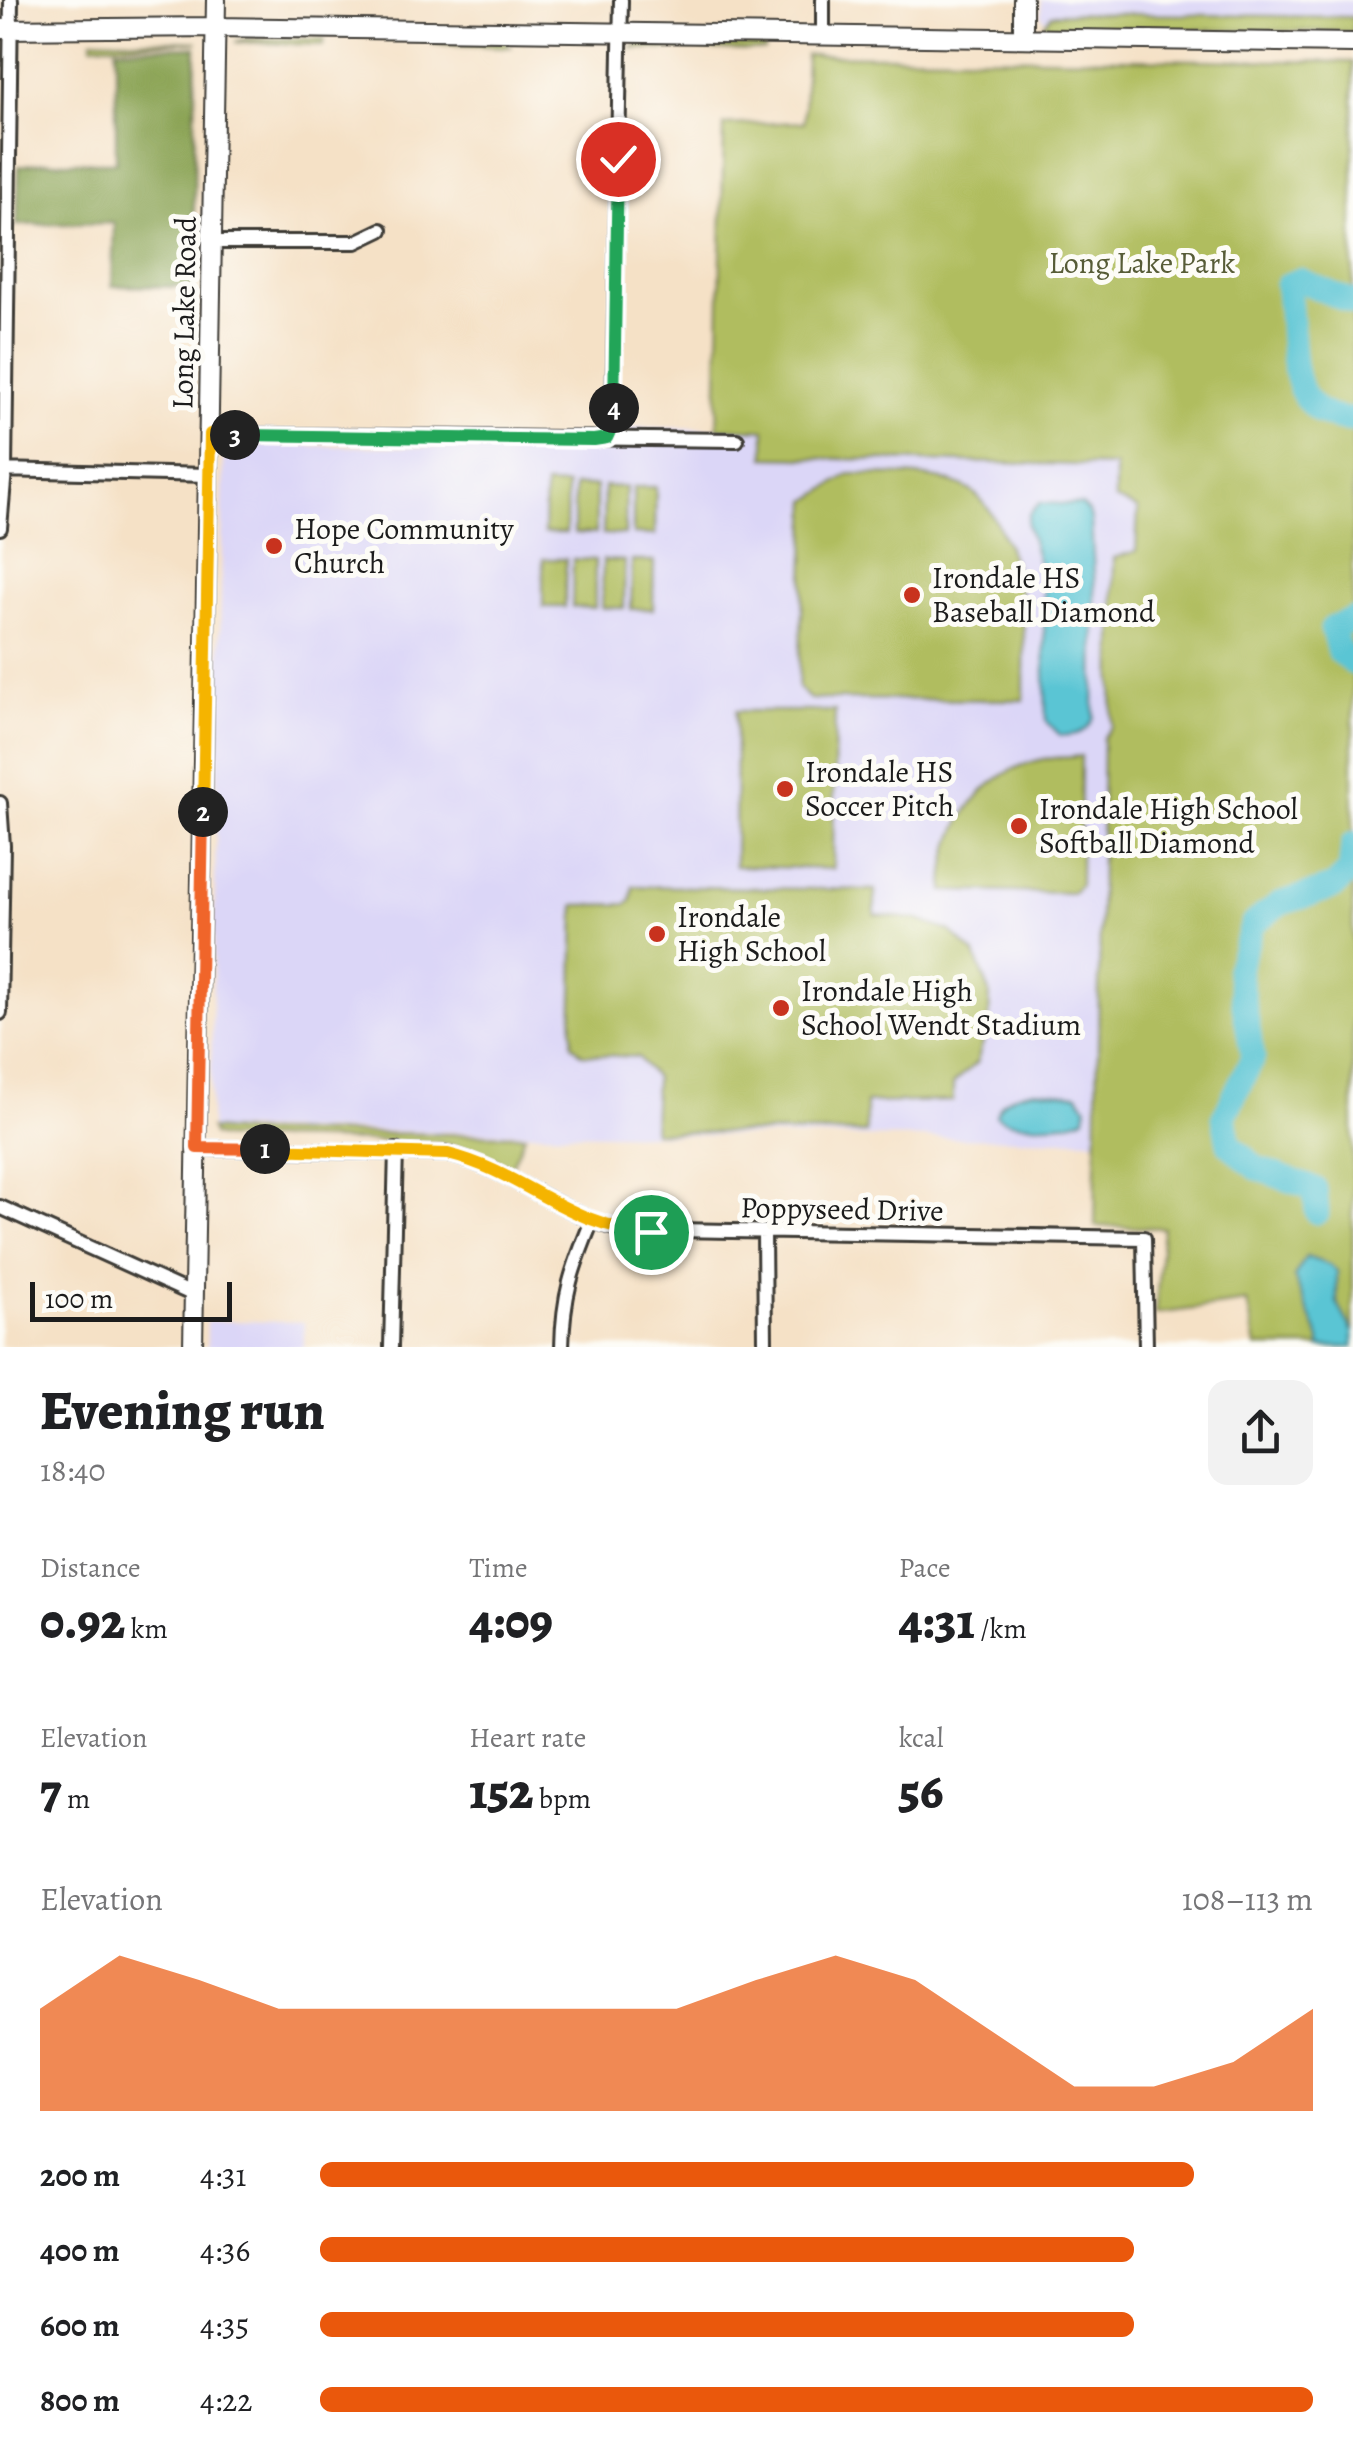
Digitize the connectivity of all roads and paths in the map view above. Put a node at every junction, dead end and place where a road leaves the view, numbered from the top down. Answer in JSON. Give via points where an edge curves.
{"nodes":[{"id":1,"x":11,"y":0,"type":"edge"},
{"id":2,"x":216,"y":0,"type":"edge"},
{"id":3,"x":620,"y":0,"type":"edge"},
{"id":4,"x":823,"y":0,"type":"edge"},
{"id":5,"x":1023,"y":0,"type":"edge"},
{"id":6,"x":216,"y":27,"type":"junction"},
{"id":7,"x":5,"y":29,"type":"edge"},
{"id":8,"x":620,"y":32,"type":"junction"},
{"id":9,"x":822,"y":35,"type":"junction"},
{"id":10,"x":1023,"y":36,"type":"junction"},
{"id":11,"x":1353,"y":42,"type":"edge"},
{"id":12,"x":381,"y":230,"type":"dead end"},
{"id":13,"x":213,"y":242,"type":"junction"},
{"id":14,"x":210,"y":434,"type":"junction"},
{"id":15,"x":607,"y":438,"type":"junction"},
{"id":16,"x":736,"y":440,"type":"dead end"},
{"id":17,"x":2,"y":470,"type":"edge"},
{"id":18,"x":209,"y":475,"type":"junction"},
{"id":19,"x":0,"y":528,"type":"edge"},
{"id":20,"x":0,"y":804,"type":"edge"},
{"id":21,"x":0,"y":1012,"type":"edge"},
{"id":22,"x":197,"y":1148,"type":"junction"},
{"id":23,"x":396,"y":1150,"type":"junction"},
{"id":24,"x":0,"y":1207,"type":"edge"},
{"id":25,"x":592,"y":1222,"type":"junction"},
{"id":26,"x":764,"y":1233,"type":"junction"},
{"id":27,"x":194,"y":1295,"type":"junction"},
{"id":28,"x":764,"y":1342,"type":"dead end"},
{"id":29,"x":194,"y":1347,"type":"edge"},
{"id":30,"x":391,"y":1347,"type":"edge"},
{"id":31,"x":562,"y":1347,"type":"edge"},
{"id":32,"x":1146,"y":1347,"type":"edge"}],
"edges":[{"from":1,"to":7,"type":"street"},
{"from":2,"to":6,"type":"street","name":"Long Lake Road"},
{"from":3,"to":8,"type":"street"},
{"from":4,"to":9,"type":"street"},
{"from":5,"to":10,"type":"street"},
{"from":6,"to":7,"type":"street"},
{"from":6,"to":8,"type":"street"},
{"from":6,"to":13,"type":"street","name":"Long Lake Road"},
{"from":7,"to":17,"type":"street"},
{"from":8,"to":9,"type":"street"},
{"from":8,"to":15,"type":"street","via":[[614,414]]},
{"from":9,"to":10,"type":"street"},
{"from":10,"to":11,"type":"street"},
{"from":12,"to":13,"type":"street","via":[[356,242]]},
{"from":13,"to":14,"type":"street","name":"Long Lake Road"},
{"from":14,"to":15,"type":"street"},
{"from":14,"to":18,"type":"street","name":"Long Lake Road"},
{"from":15,"to":16,"type":"street"},
{"from":17,"to":18,"type":"street"},
{"from":17,"to":19,"type":"street"},
{"from":18,"to":22,"type":"street","name":"Long Lake Road"},
{"from":20,"to":21,"type":"street"},
{"from":22,"to":23,"type":"street","name":"Poppyseed Drive"},
{"from":22,"to":27,"type":"street","name":"Long Lake Road"},
{"from":23,"to":25,"type":"street","name":"Poppyseed Drive","via":[[476,1161]]},
{"from":23,"to":30,"type":"street"},
{"from":24,"to":27,"type":"street"},
{"from":25,"to":26,"type":"street","name":"Poppyseed Drive","via":[[638,1231]]},
{"from":25,"to":31,"type":"street","via":[[570,1274]]},
{"from":26,"to":28,"type":"street"},
{"from":26,"to":32,"type":"street","name":"Poppyseed Drive","via":[[1144,1238]]},
{"from":27,"to":29,"type":"street","name":"Long Lake Road"}]}
